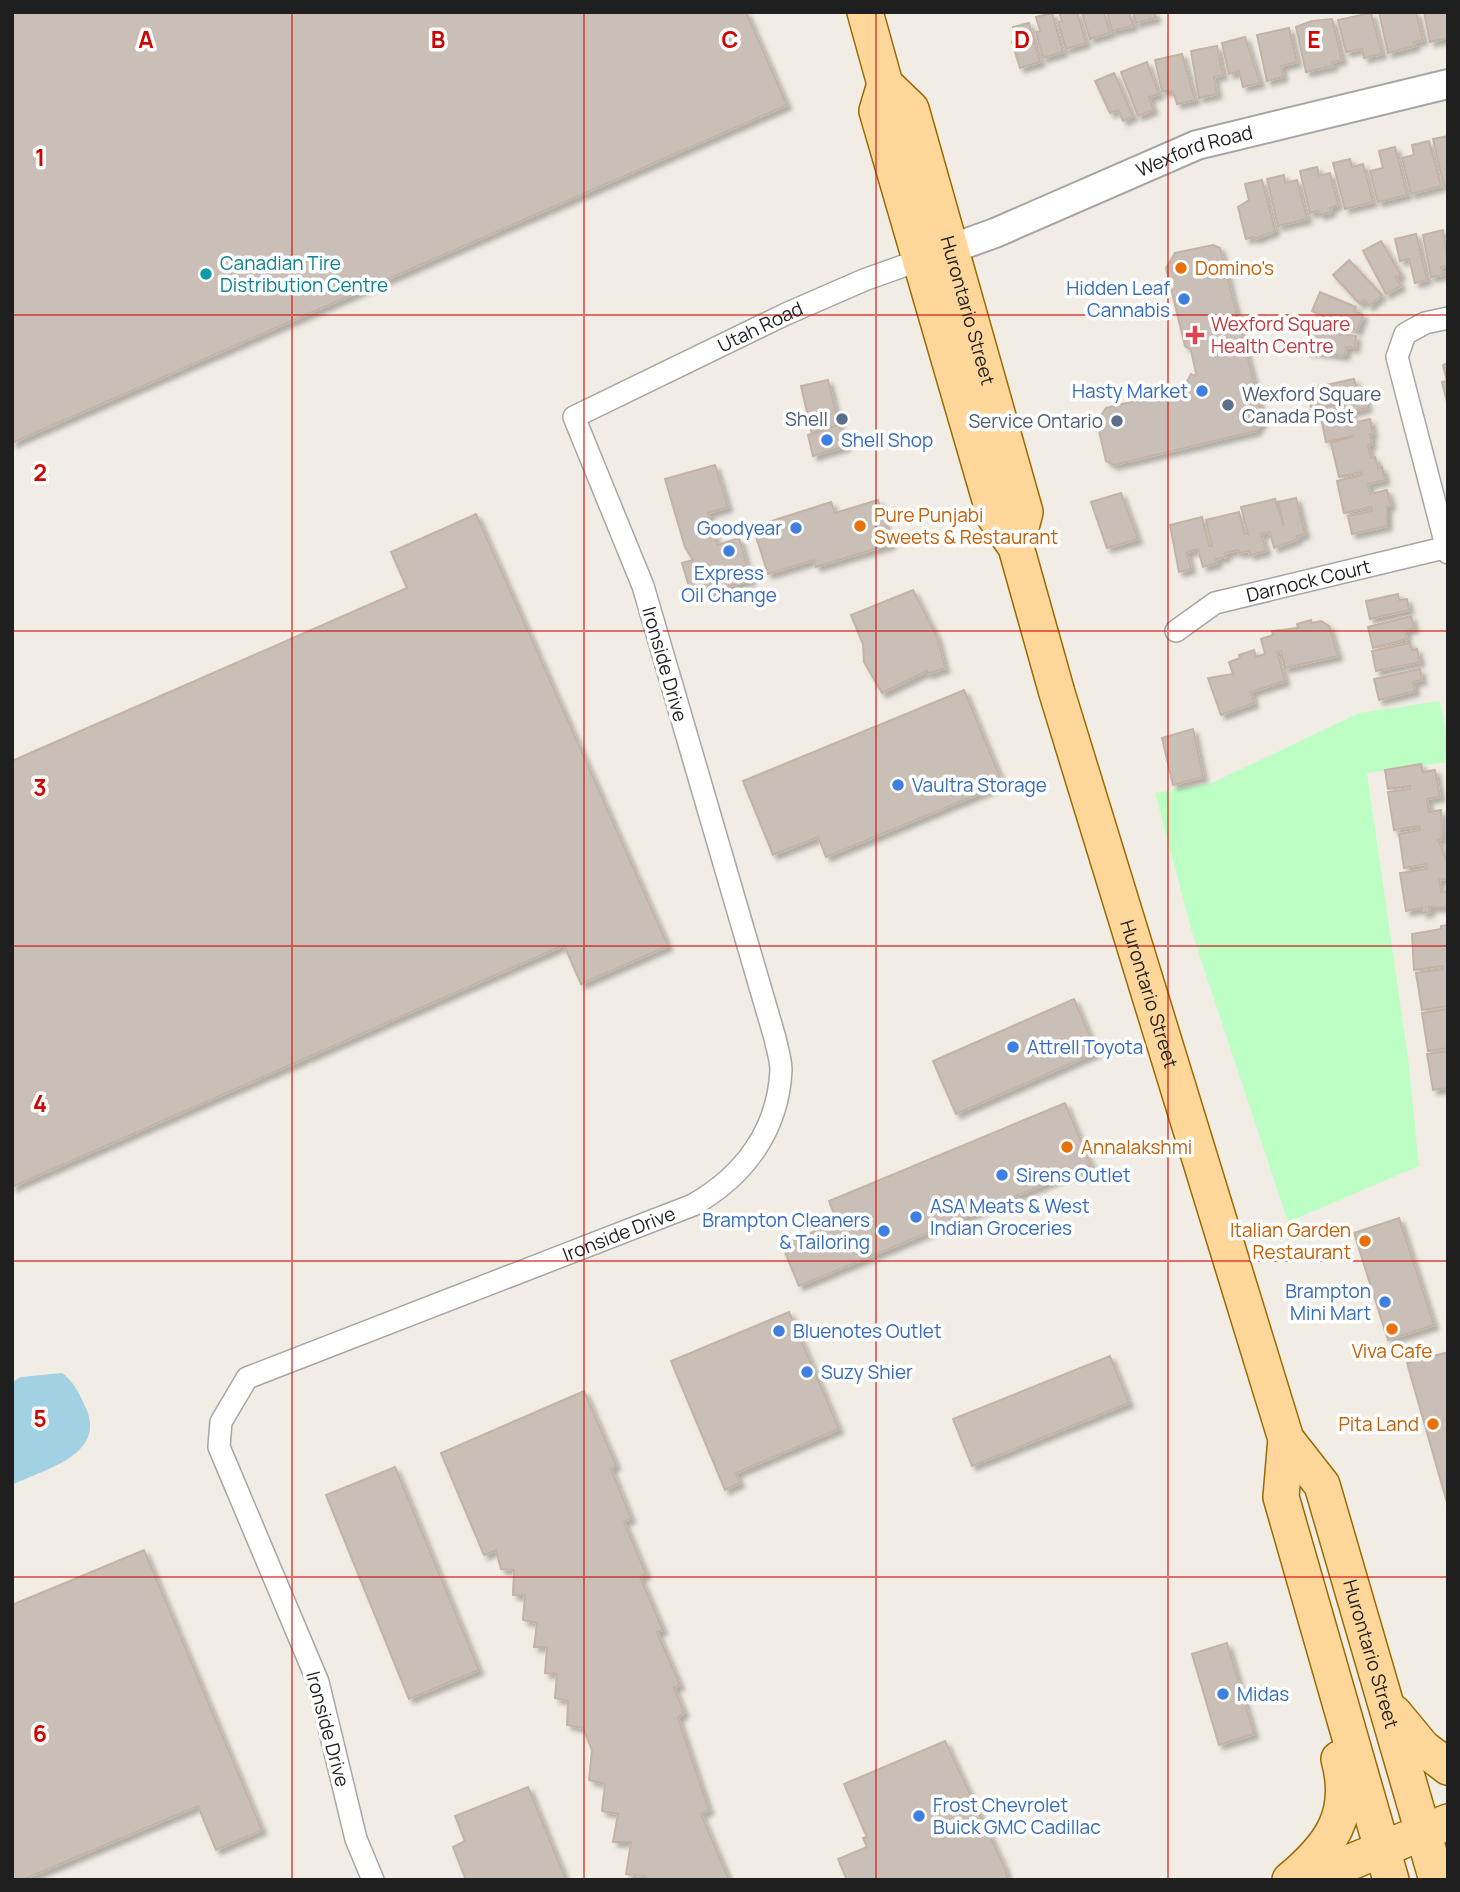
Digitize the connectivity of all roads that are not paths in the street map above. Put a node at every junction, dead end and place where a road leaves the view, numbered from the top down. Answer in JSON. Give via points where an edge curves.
{"nodes":[{"id":1,"x":865,"y":12,"type":"edge"},
{"id":2,"x":1448,"y":84,"type":"edge"},
{"id":3,"x":936,"y":255,"type":"junction"},
{"id":4,"x":1448,"y":318,"type":"edge"},
{"id":5,"x":575,"y":417,"type":"joint"},
{"id":6,"x":1447,"y":547,"type":"edge"},
{"id":7,"x":1448,"y":553,"type":"edge"},
{"id":8,"x":1176,"y":631,"type":"dead end"},
{"id":9,"x":1286,"y":1439,"type":"junction"},
{"id":10,"x":1339,"y":1699,"type":"junction"},
{"id":11,"x":1385,"y":1699,"type":"junction"},
{"id":12,"x":1448,"y":1767,"type":"edge"},
{"id":13,"x":1436,"y":1827,"type":"edge"},
{"id":14,"x":1386,"y":1864,"type":"edge"},
{"id":15,"x":373,"y":1880,"type":"edge"},
{"id":16,"x":1290,"y":1880,"type":"edge"},
{"id":17,"x":1307,"y":1880,"type":"edge"},
{"id":18,"x":1437,"y":1880,"type":"edge"}],
"edges":[{"from":1,"to":3,"type":"main road","name":"Hurontario Street","via":[[885,84],[911,109]]},
{"from":2,"to":3,"type":"street","name":"Wexford Road","via":[[1197,145]]},
{"from":3,"to":5,"type":"street","name":"Utah Road","via":[[786,314]]},
{"from":3,"to":9,"type":"main road","name":"Hurontario Street","via":[[1026,512],[1016,547]]},
{"from":4,"to":6,"type":"street","via":[[1405,334],[1397,357]]},
{"from":5,"to":15,"type":"street","name":"Ironside Drive","via":[[643,586],[781,1069],[762,1140],[746,1165],[721,1189],[693,1205],[247,1378],[232,1398],[221,1422],[219,1447],[318,1682],[356,1839]]},
{"from":6,"to":7,"type":"street"},
{"from":6,"to":8,"type":"street","name":"Darnock Court","via":[[1215,603]]},
{"from":9,"to":10,"type":"main road","name":"Hurontario Street","via":[[1281,1497]]},
{"from":9,"to":11,"type":"main road","name":"Hurontario Street","via":[[1322,1485]]},
{"from":10,"to":14,"type":"main road","name":"Hurontario Street"},
{"from":10,"to":16,"type":"main road","via":[[1329,1722],[1345,1798],[1334,1833],[1318,1856]]},
{"from":11,"to":12,"type":"main road","via":[[1404,1728]]},
{"from":11,"to":13,"type":"main road","name":"Hurontario Street"},
{"from":13,"to":14,"type":"main road"},
{"from":13,"to":18,"type":"main road","name":"Hurontario Street"},
{"from":14,"to":17,"type":"main road"}]}
